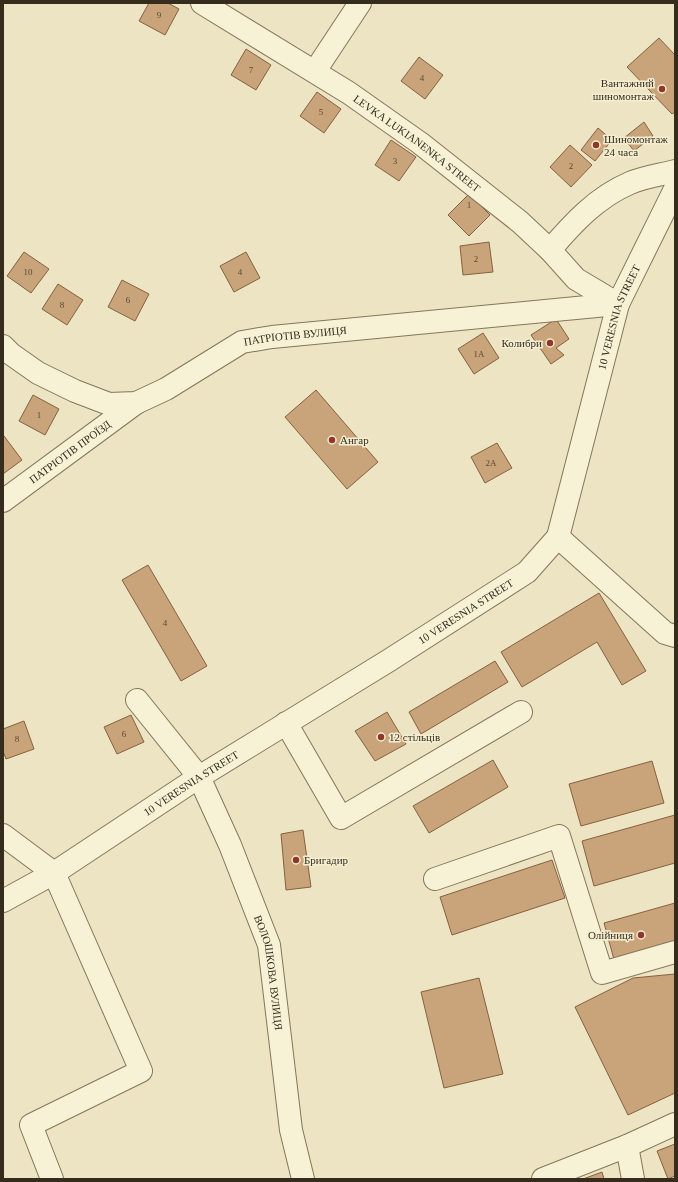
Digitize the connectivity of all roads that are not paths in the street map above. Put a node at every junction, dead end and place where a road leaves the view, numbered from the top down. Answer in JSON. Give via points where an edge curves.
{"nodes":[{"id":1,"x":202,"y":3,"type":"edge"},
{"id":2,"x":360,"y":3,"type":"edge"},
{"id":3,"x":315,"y":71,"type":"junction"},
{"id":4,"x":675,"y":171,"type":"edge"},
{"id":5,"x":675,"y":189,"type":"edge"},
{"id":6,"x":550,"y":250,"type":"junction"},
{"id":7,"x":618,"y":304,"type":"junction"},
{"id":8,"x":3,"y":346,"type":"edge"},
{"id":9,"x":136,"y":403,"type":"junction"},
{"id":10,"x":3,"y":501,"type":"edge"},
{"id":11,"x":558,"y":537,"type":"junction"},
{"id":12,"x":675,"y":636,"type":"edge"},
{"id":13,"x":137,"y":700,"type":"dead end"},
{"id":14,"x":521,"y":712,"type":"dead end"},
{"id":15,"x":286,"y":723,"type":"junction"},
{"id":16,"x":199,"y":777,"type":"junction"},
{"id":17,"x":3,"y":835,"type":"edge"},
{"id":18,"x":54,"y":873,"type":"junction"},
{"id":19,"x":435,"y":880,"type":"dead end"},
{"id":20,"x":3,"y":901,"type":"edge"},
{"id":21,"x":675,"y":952,"type":"edge"},
{"id":22,"x":675,"y":1124,"type":"edge"},
{"id":23,"x":627,"y":1146,"type":"junction"},
{"id":24,"x":52,"y":1179,"type":"edge"},
{"id":25,"x":303,"y":1179,"type":"edge"},
{"id":26,"x":543,"y":1179,"type":"edge"},
{"id":27,"x":633,"y":1179,"type":"edge"}],
"edges":[{"from":1,"to":3,"type":"street","name":"LEVKA LUKIANENKA STREET"},
{"from":2,"to":3,"type":"street"},
{"from":3,"to":6,"type":"street","name":"LEVKA LUKIANENKA STREET","via":[[420,143],[520,222]]},
{"from":4,"to":6,"type":"street","via":[[631,182],[601,198]]},
{"from":5,"to":7,"type":"street","name":"10 VERESNIA STREET"},
{"from":6,"to":7,"type":"street","name":"LEVKA LUKIANENKA STREET","via":[[576,279]]},
{"from":7,"to":9,"type":"street","name":"ПАТРІОТІВ ВУЛИЦЯ","via":[[242,342],[166,389]]},
{"from":7,"to":11,"type":"street","name":"10 VERESNIA STREET"},
{"from":8,"to":9,"type":"street","name":"ПАТРІОТІВ ВУЛИЦЯ","via":[[38,373],[75,391],[109,404]]},
{"from":9,"to":10,"type":"street","name":"ПАТРІОТІВ ПРОЇЗД"},
{"from":11,"to":12,"type":"street","via":[[665,633]]},
{"from":11,"to":15,"type":"street","name":"10 VERESNIA STREET","via":[[527,572]]},
{"from":13,"to":16,"type":"street","name":"ВОЛОШКОВА ВУЛИЦЯ"},
{"from":14,"to":15,"type":"street","via":[[342,818]]},
{"from":15,"to":16,"type":"street","name":"10 VERESNIA STREET"},
{"from":16,"to":18,"type":"street","name":"10 VERESNIA STREET"},
{"from":16,"to":25,"type":"street","name":"ВОЛОШКОВА ВУЛИЦЯ","via":[[230,845],[269,945],[291,1130]]},
{"from":17,"to":18,"type":"street"},
{"from":18,"to":20,"type":"street","name":"10 VERESNIA STREET"},
{"from":18,"to":24,"type":"street","via":[[141,1071],[31,1125]]},
{"from":19,"to":21,"type":"street","via":[[559,836],[602,974]]},
{"from":22,"to":23,"type":"street"},
{"from":23,"to":26,"type":"street"},
{"from":23,"to":27,"type":"street"}]}
